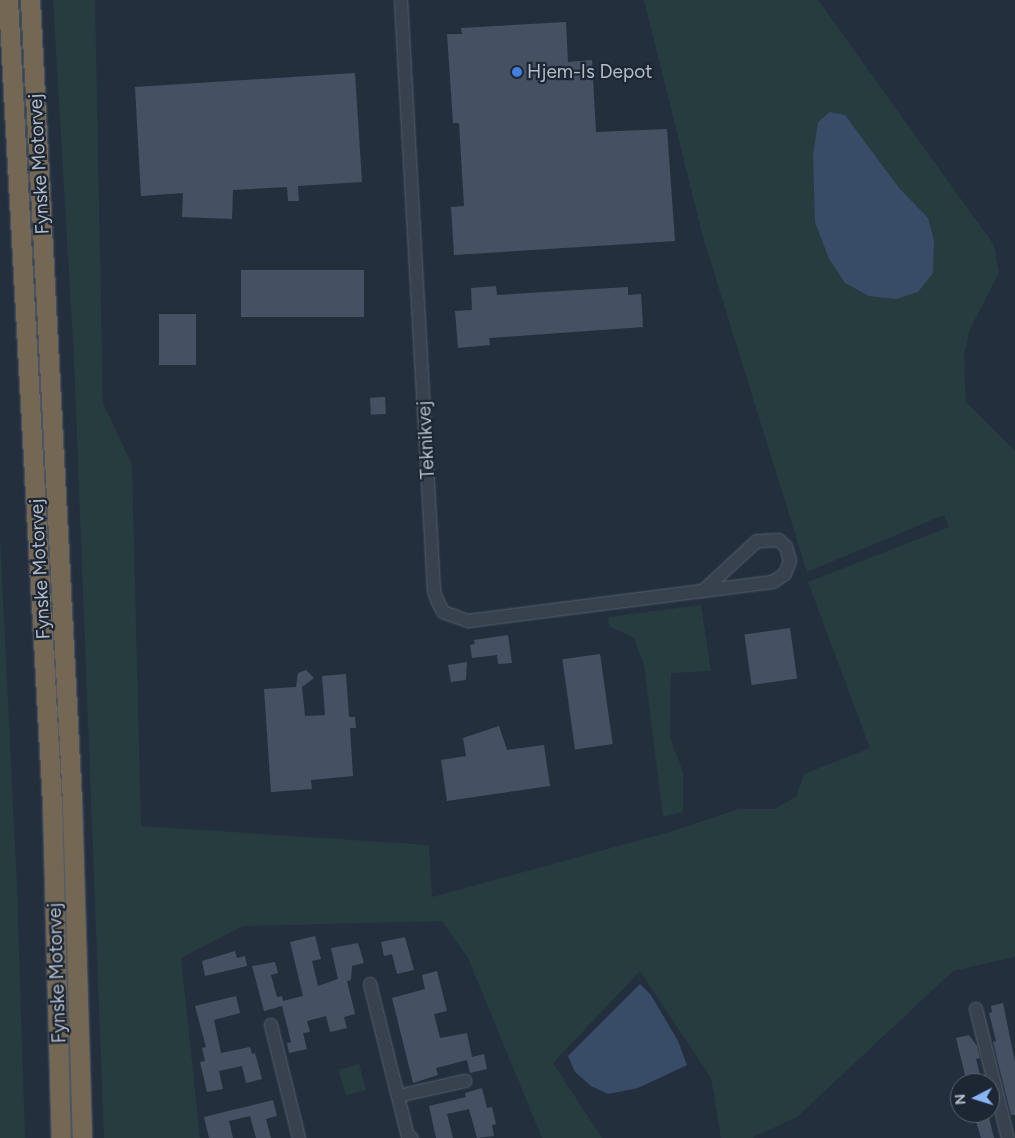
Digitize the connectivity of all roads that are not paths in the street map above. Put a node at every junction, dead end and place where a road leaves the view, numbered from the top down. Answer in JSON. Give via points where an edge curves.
{"nodes":[{"id":1,"x":8,"y":0,"type":"edge"},
{"id":2,"x":30,"y":0,"type":"edge"},
{"id":3,"x":401,"y":0,"type":"edge"},
{"id":4,"x":705,"y":588,"type":"junction"},
{"id":5,"x":370,"y":984,"type":"dead end"},
{"id":6,"x":976,"y":1009,"type":"dead end"},
{"id":7,"x":271,"y":1025,"type":"dead end"},
{"id":8,"x":466,"y":1081,"type":"dead end"},
{"id":9,"x":398,"y":1096,"type":"junction"},
{"id":10,"x":1010,"y":1122,"type":"edge"},
{"id":11,"x":407,"y":1137,"type":"edge"},
{"id":12,"x":61,"y":1138,"type":"edge"},
{"id":13,"x":82,"y":1138,"type":"edge"},
{"id":14,"x":299,"y":1138,"type":"edge"},
{"id":15,"x":1008,"y":1138,"type":"edge"}],
"edges":[{"from":1,"to":12,"type":"highway","name":"Fynske Motorvej","via":[[52,804]]},
{"from":2,"to":13,"type":"highway","name":"Fynske Motorvej","via":[[72,802]]},
{"from":3,"to":4,"type":"street","name":"Teknikvej","via":[[434,591],[443,612],[468,621]]},
{"from":4,"to":4,"type":"street","name":"Teknikvej","via":[[757,541],[778,540],[786,547],[790,562],[785,574],[773,582]]},
{"from":5,"to":9,"type":"street"},
{"from":6,"to":10,"type":"street"},
{"from":7,"to":14,"type":"street"},
{"from":8,"to":9,"type":"street"},
{"from":9,"to":11,"type":"street"},
{"from":10,"to":15,"type":"street"}]}
